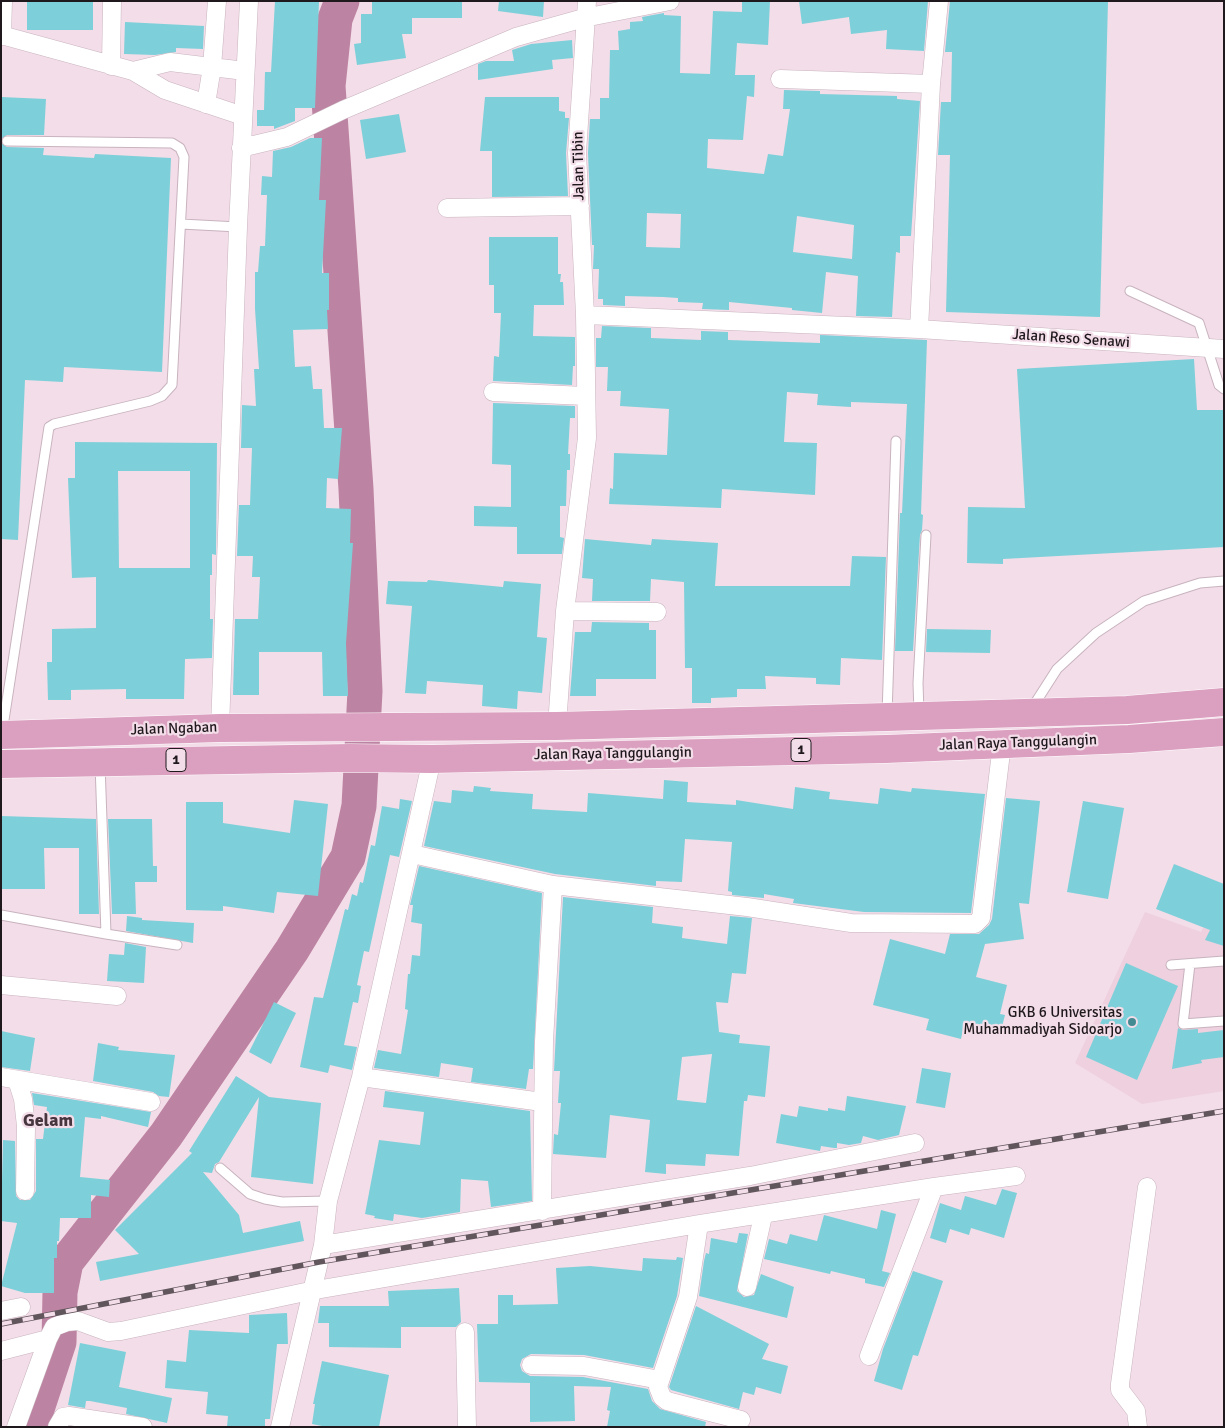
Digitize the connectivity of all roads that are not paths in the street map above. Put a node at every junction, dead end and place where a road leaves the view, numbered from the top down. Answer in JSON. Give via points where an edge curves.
{"nodes":[{"id":1,"x":3,"y":1,"type":"edge"},
{"id":2,"x":112,"y":1,"type":"edge"},
{"id":3,"x":217,"y":1,"type":"edge"},
{"id":4,"x":249,"y":1,"type":"edge"},
{"id":5,"x":670,"y":1,"type":"edge"},
{"id":6,"x":939,"y":1,"type":"edge"},
{"id":7,"x":585,"y":10,"type":"edge"},
{"id":8,"x":2,"y":35,"type":"edge"},
{"id":9,"x":111,"y":66,"type":"junction"},
{"id":10,"x":212,"y":67,"type":"junction"},
{"id":11,"x":133,"y":70,"type":"junction"},
{"id":12,"x":246,"y":71,"type":"junction"},
{"id":13,"x":780,"y":79,"type":"dead end"},
{"id":14,"x":931,"y":84,"type":"junction"},
{"id":15,"x":206,"y":104,"type":"junction"},
{"id":16,"x":243,"y":116,"type":"junction"},
{"id":17,"x":7,"y":141,"type":"dead end"},
{"id":18,"x":241,"y":148,"type":"junction"},
{"id":19,"x":580,"y":206,"type":"junction"},
{"id":20,"x":447,"y":208,"type":"dead end"},
{"id":21,"x":180,"y":224,"type":"junction"},
{"id":22,"x":238,"y":227,"type":"junction"},
{"id":23,"x":1130,"y":291,"type":"dead end"},
{"id":24,"x":585,"y":315,"type":"junction"},
{"id":25,"x":919,"y":329,"type":"junction"},
{"id":26,"x":1216,"y":348,"type":"edge"},
{"id":27,"x":1224,"y":389,"type":"edge"},
{"id":28,"x":492,"y":392,"type":"dead end"},
{"id":29,"x":586,"y":396,"type":"junction"},
{"id":30,"x":896,"y":441,"type":"dead end"},
{"id":31,"x":926,"y":536,"type":"dead end"},
{"id":32,"x":1224,"y":580,"type":"edge"},
{"id":33,"x":565,"y":611,"type":"junction"},
{"id":34,"x":657,"y":612,"type":"dead end"},
{"id":35,"x":1224,"y":702,"type":"edge"},
{"id":36,"x":1127,"y":710,"type":"junction"},
{"id":37,"x":1084,"y":711,"type":"junction"},
{"id":38,"x":1029,"y":712,"type":"junction"},
{"id":39,"x":919,"y":716,"type":"junction"},
{"id":40,"x":887,"y":717,"type":"junction"},
{"id":41,"x":557,"y":726,"type":"junction"},
{"id":42,"x":348,"y":727,"type":"joint"},
{"id":43,"x":220,"y":728,"type":"junction"},
{"id":44,"x":1224,"y":732,"type":"edge"},
{"id":45,"x":1,"y":735,"type":"edge"},
{"id":46,"x":1129,"y":739,"type":"junction"},
{"id":47,"x":1082,"y":740,"type":"junction"},
{"id":48,"x":1002,"y":744,"type":"junction"},
{"id":49,"x":432,"y":759,"type":"junction"},
{"id":50,"x":100,"y":761,"type":"junction"},
{"id":51,"x":1,"y":764,"type":"edge"},
{"id":52,"x":412,"y":854,"type":"junction"},
{"id":53,"x":553,"y":885,"type":"junction"},
{"id":54,"x":1,"y":915,"type":"edge"},
{"id":55,"x":106,"y":934,"type":"junction"},
{"id":56,"x":178,"y":946,"type":"dead end"},
{"id":57,"x":1224,"y":961,"type":"edge"},
{"id":58,"x":1190,"y":964,"type":"junction"},
{"id":59,"x":1171,"y":965,"type":"dead end"},
{"id":60,"x":1,"y":985,"type":"edge"},
{"id":61,"x":116,"y":996,"type":"dead end"},
{"id":62,"x":1224,"y":1021,"type":"edge"},
{"id":63,"x":361,"y":1077,"type":"junction"},
{"id":64,"x":9,"y":1079,"type":"edge"},
{"id":65,"x":151,"y":1102,"type":"dead end"},
{"id":66,"x":542,"y":1102,"type":"junction"},
{"id":67,"x":915,"y":1142,"type":"dead end"},
{"id":68,"x":220,"y":1168,"type":"dead end"},
{"id":69,"x":1016,"y":1176,"type":"dead end"},
{"id":70,"x":934,"y":1187,"type":"junction"},
{"id":71,"x":1147,"y":1187,"type":"dead end"},
{"id":72,"x":25,"y":1191,"type":"dead end"},
{"id":73,"x":328,"y":1201,"type":"junction"},
{"id":74,"x":542,"y":1211,"type":"junction"},
{"id":75,"x":763,"y":1216,"type":"junction"},
{"id":76,"x":699,"y":1224,"type":"junction"},
{"id":77,"x":323,"y":1245,"type":"junction"},
{"id":78,"x":747,"y":1287,"type":"dead end"},
{"id":79,"x":310,"y":1291,"type":"junction"},
{"id":80,"x":22,"y":1307,"type":"dead end"},
{"id":81,"x":1,"y":1311,"type":"edge"},
{"id":82,"x":56,"y":1329,"type":"junction"},
{"id":83,"x":465,"y":1332,"type":"dead end"},
{"id":84,"x":1,"y":1350,"type":"edge"},
{"id":85,"x":869,"y":1356,"type":"dead end"},
{"id":86,"x":531,"y":1365,"type":"dead end"},
{"id":87,"x":660,"y":1380,"type":"junction"},
{"id":88,"x":741,"y":1420,"type":"dead end"},
{"id":89,"x":16,"y":1427,"type":"edge"},
{"id":90,"x":57,"y":1427,"type":"edge"},
{"id":91,"x":143,"y":1427,"type":"edge"},
{"id":92,"x":280,"y":1427,"type":"edge"},
{"id":93,"x":467,"y":1427,"type":"edge"},
{"id":94,"x":1138,"y":1427,"type":"edge"}],
"edges":[{"from":1,"to":8,"type":"street"},
{"from":2,"to":9,"type":"street"},
{"from":3,"to":10,"type":"street"},
{"from":4,"to":12,"type":"street"},
{"from":5,"to":7,"type":"street"},
{"from":6,"to":14,"type":"street"},
{"from":7,"to":18,"type":"street","via":[[343,110],[288,137]]},
{"from":7,"to":19,"type":"street","name":"Jalan Tibin","via":[[577,153]]},
{"from":8,"to":9,"type":"street"},
{"from":9,"to":11,"type":"street"},
{"from":10,"to":11,"type":"street","via":[[170,62]]},
{"from":10,"to":12,"type":"street"},
{"from":10,"to":15,"type":"street"},
{"from":11,"to":15,"type":"street","via":[[165,90]]},
{"from":12,"to":16,"type":"street"},
{"from":13,"to":14,"type":"street"},
{"from":14,"to":25,"type":"street"},
{"from":15,"to":16,"type":"street"},
{"from":16,"to":18,"type":"street"},
{"from":17,"to":21,"type":"lane","via":[[172,143],[184,156]]},
{"from":18,"to":22,"type":"street"},
{"from":19,"to":20,"type":"street"},
{"from":19,"to":24,"type":"street","name":"Jalan Tibin"},
{"from":21,"to":22,"type":"lane"},
{"from":21,"to":45,"type":"lane","via":[[172,385],[162,396],[150,401],[49,427]]},
{"from":22,"to":43,"type":"street"},
{"from":23,"to":26,"type":"lane","via":[[1199,323]]},
{"from":24,"to":25,"type":"street","name":"Jalan Reso Senawi"},
{"from":24,"to":29,"type":"street","name":"Jalan Tibin"},
{"from":25,"to":26,"type":"street","name":"Jalan Reso Senawi"},
{"from":26,"to":27,"type":"lane","via":[[1209,361],[1219,386]]},
{"from":28,"to":29,"type":"street"},
{"from":29,"to":33,"type":"street","name":"Jalan Tibin","via":[[586,438]]},
{"from":30,"to":40,"type":"lane"},
{"from":31,"to":39,"type":"lane"},
{"from":32,"to":38,"type":"lane","via":[[1200,583],[1144,602],[1096,633],[1057,669]]},
{"from":33,"to":34,"type":"street"},
{"from":33,"to":41,"type":"street","name":"Jalan Tibin"},
{"from":35,"to":36,"type":"highway","name":"Jalan Raya Tanggulangin","number":"1"},
{"from":36,"to":37,"type":"highway","name":"Jalan Raya Tanggulangin","number":"1"},
{"from":36,"to":46,"type":"highway","via":[[1124,720]]},
{"from":37,"to":38,"type":"highway","name":"Jalan Raya Tanggulangin","number":"1"},
{"from":37,"to":47,"type":"highway","via":[[1090,724]]},
{"from":38,"to":39,"type":"highway","name":"Jalan Raya Tanggulangin","number":"1"},
{"from":39,"to":40,"type":"highway","name":"Jalan Raya Tanggulangin","number":"1"},
{"from":40,"to":41,"type":"highway","name":"Jalan Raya Tanggulangin","number":"1"},
{"from":41,"to":42,"type":"highway","name":"Jalan Raya Tanggulangin","number":"1"},
{"from":42,"to":43,"type":"highway","name":"Jalan Ngaban","number":"1"},
{"from":43,"to":45,"type":"highway","name":"Jalan Ngaban","number":"1"},
{"from":44,"to":46,"type":"highway","name":"Jalan Raya Tanggulangin","number":"1"},
{"from":46,"to":47,"type":"highway","name":"Jalan Raya Tanggulangin","number":"1"},
{"from":47,"to":48,"type":"highway","name":"Jalan Raya Tanggulangin","number":"1"},
{"from":48,"to":49,"type":"highway","name":"Jalan Raya Tanggulangin","number":"1"},
{"from":48,"to":53,"type":"street","via":[[981,918],[975,924],[851,923],[747,907]]},
{"from":49,"to":50,"type":"highway","name":"Jalan Raya Tanggulangin","number":"1"},
{"from":49,"to":52,"type":"street"},
{"from":50,"to":51,"type":"highway","name":"Jalan Raya Tanggulangin","number":"1"},
{"from":50,"to":55,"type":"lane"},
{"from":52,"to":53,"type":"street"},
{"from":52,"to":63,"type":"street"},
{"from":53,"to":66,"type":"street"},
{"from":54,"to":55,"type":"lane"},
{"from":55,"to":56,"type":"lane"},
{"from":57,"to":58,"type":"lane"},
{"from":58,"to":59,"type":"lane"},
{"from":58,"to":62,"type":"lane","via":[[1183,1024]]},
{"from":60,"to":61,"type":"street"},
{"from":63,"to":66,"type":"street"},
{"from":63,"to":73,"type":"street"},
{"from":64,"to":65,"type":"street"},
{"from":64,"to":72,"type":"street","via":[[23,1099]]},
{"from":66,"to":74,"type":"street"},
{"from":67,"to":74,"type":"street","via":[[750,1176]]},
{"from":68,"to":73,"type":"lane","via":[[250,1194],[265,1199]]},
{"from":69,"to":70,"type":"street"},
{"from":70,"to":75,"type":"street"},
{"from":70,"to":85,"type":"street"},
{"from":71,"to":94,"type":"street","via":[[1120,1384],[1120,1390],[1136,1411]]},
{"from":73,"to":77,"type":"street"},
{"from":74,"to":77,"type":"street"},
{"from":75,"to":76,"type":"street"},
{"from":75,"to":78,"type":"street"},
{"from":76,"to":79,"type":"street"},
{"from":76,"to":87,"type":"street","via":[[688,1297]]},
{"from":77,"to":79,"type":"street"},
{"from":79,"to":82,"type":"street","via":[[121,1331],[108,1332],[78,1321]]},
{"from":79,"to":92,"type":"street"},
{"from":80,"to":81,"type":"street"},
{"from":82,"to":84,"type":"street"},
{"from":82,"to":89,"type":"street"},
{"from":83,"to":93,"type":"street"},
{"from":86,"to":87,"type":"street","via":[[584,1366]]},
{"from":87,"to":88,"type":"street","via":[[659,1392],[667,1401]]},
{"from":90,"to":91,"type":"street","via":[[63,1417],[69,1416]]}]}
